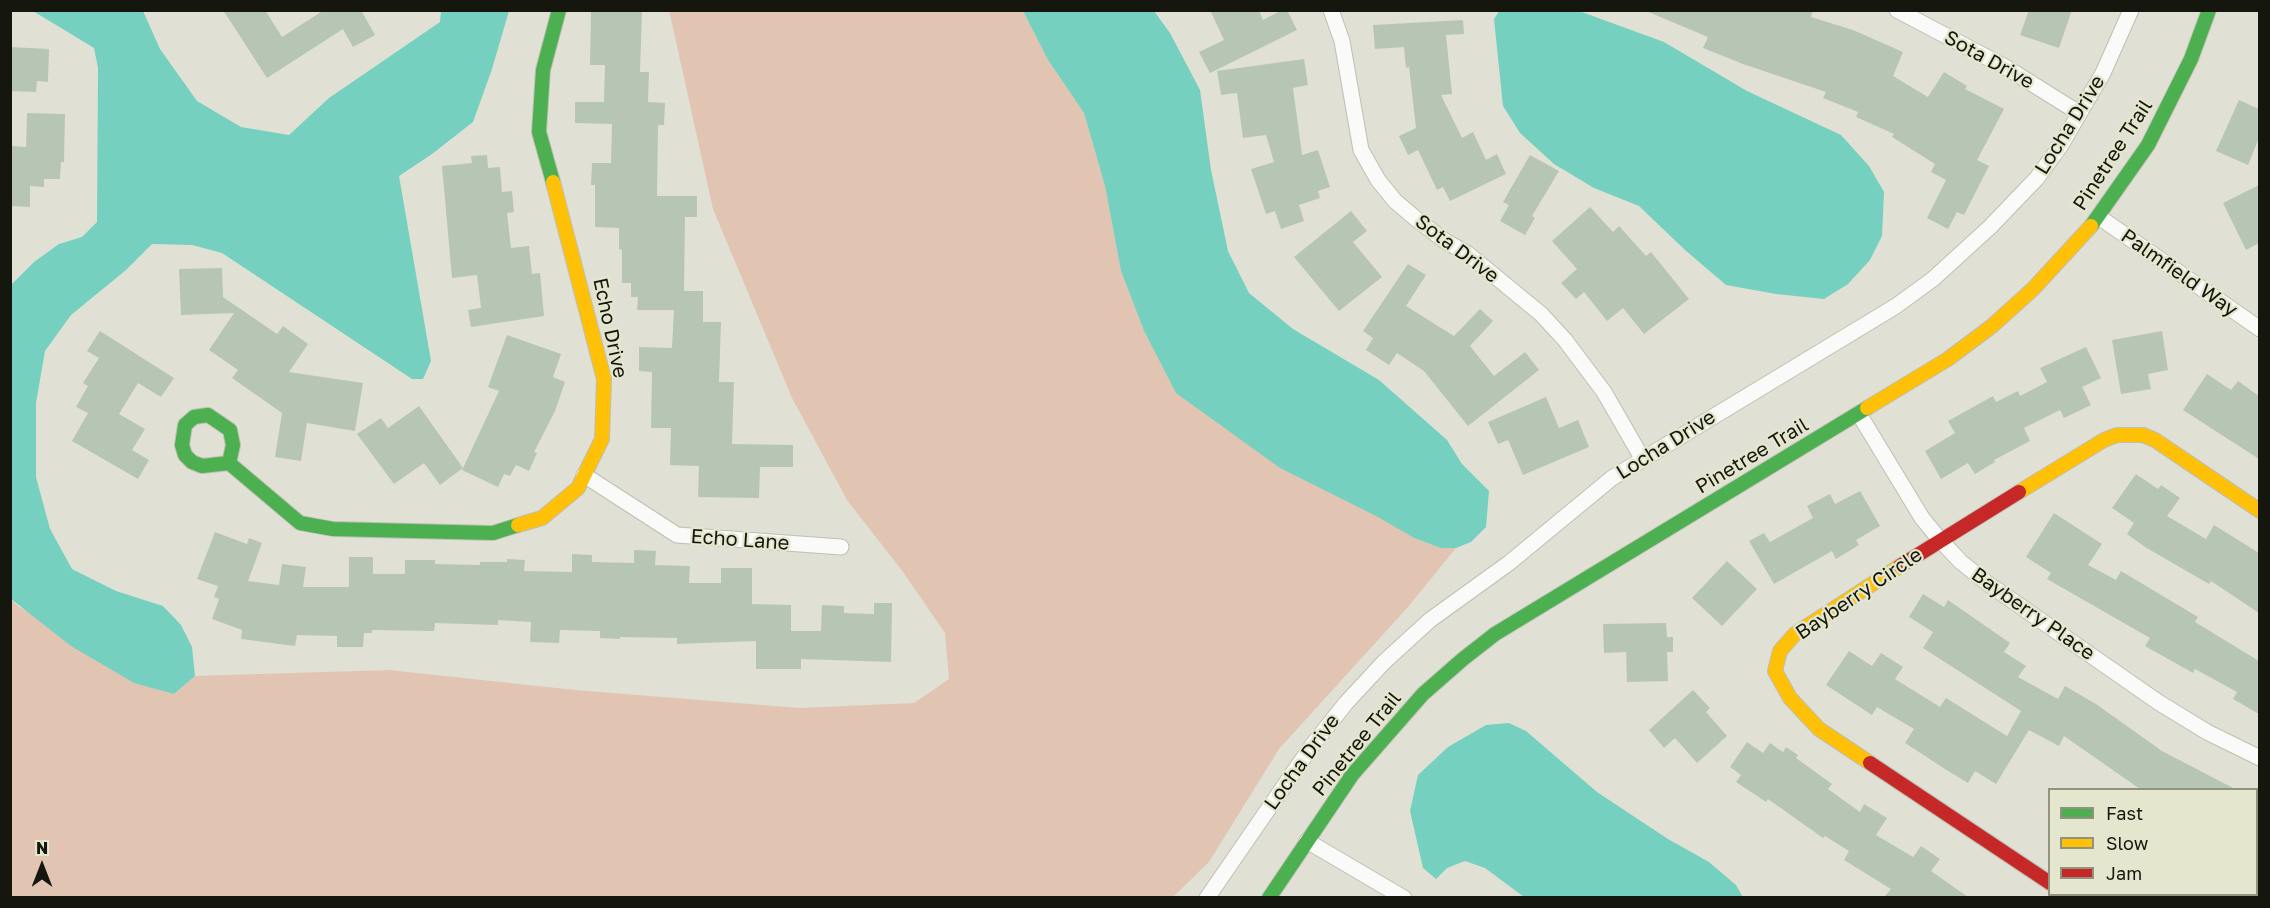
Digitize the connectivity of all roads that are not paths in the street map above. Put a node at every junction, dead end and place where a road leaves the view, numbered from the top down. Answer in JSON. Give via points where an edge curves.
{"nodes":[{"id":1,"x":559,"y":10,"type":"edge"},
{"id":2,"x":1331,"y":10,"type":"edge"},
{"id":3,"x":1897,"y":10,"type":"edge"},
{"id":4,"x":2131,"y":10,"type":"edge"},
{"id":5,"x":2209,"y":10,"type":"edge"},
{"id":6,"x":2079,"y":113,"type":"junction"},
{"id":7,"x":2098,"y":217,"type":"junction"},
{"id":8,"x":2259,"y":329,"type":"edge"},
{"id":9,"x":1859,"y":414,"type":"junction"},
{"id":10,"x":1642,"y":458,"type":"junction"},
{"id":11,"x":229,"y":463,"type":"dead end"},
{"id":12,"x":584,"y":475,"type":"junction"},
{"id":13,"x":2259,"y":511,"type":"edge"},
{"id":14,"x":1940,"y":540,"type":"junction"},
{"id":15,"x":841,"y":547,"type":"dead end"},
{"id":16,"x":2259,"y":758,"type":"edge"},
{"id":17,"x":1307,"y":842,"type":"junction"},
{"id":18,"x":2048,"y":882,"type":"edge"},
{"id":19,"x":1207,"y":897,"type":"edge"},
{"id":20,"x":1269,"y":897,"type":"edge"},
{"id":21,"x":1404,"y":897,"type":"edge"}],
"edges":[{"from":1,"to":12,"type":"street","name":"Echo Drive","via":[[543,70],[539,132],[604,379],[602,439]]},
{"from":2,"to":10,"type":"street","name":"Sota Drive","via":[[1342,41],[1361,150],[1378,180],[1415,218],[1468,254],[1541,314],[1604,392]]},
{"from":3,"to":6,"type":"street","name":"Sota Drive","via":[[2007,68]]},
{"from":4,"to":6,"type":"street","name":"Locha Drive","via":[[2103,73]]},
{"from":5,"to":7,"type":"street","name":"Pinetree Trail","via":[[2168,108]]},
{"from":6,"to":10,"type":"street","name":"Locha Drive","via":[[2061,145],[2024,193],[1933,279],[1896,306]]},
{"from":7,"to":8,"type":"street","name":"Palmfield Way"},
{"from":7,"to":9,"type":"street","name":"Pinetree Trail","via":[[2033,289],[1992,326]]},
{"from":9,"to":14,"type":"street","name":"Bayberry Place","via":[[1922,518]]},
{"from":9,"to":17,"type":"street","name":"Pinetree Trail","via":[[1495,634],[1423,694],[1386,734],[1352,775]]},
{"from":10,"to":19,"type":"street","name":"Locha Drive","via":[[1430,620],[1384,662],[1311,747]]},
{"from":11,"to":12,"type":"street","name":"Echo Drive","via":[[300,523],[345,529],[493,533],[542,518],[578,488]]},
{"from":12,"to":15,"type":"street","name":"Echo Lane","via":[[677,535]]},
{"from":13,"to":14,"type":"street","name":"Bayberry Circle","via":[[2156,440],[2130,433],[2104,441]]},
{"from":14,"to":16,"type":"street","name":"Bayberry Place","via":[[1986,583],[2158,702]]},
{"from":14,"to":18,"type":"street","name":"Bayberry Circle","via":[[1796,634],[1780,651],[1775,671],[1790,698],[1819,729]]},
{"from":17,"to":20,"type":"street","name":"Pinetree Trail"},
{"from":17,"to":21,"type":"street"}]}
